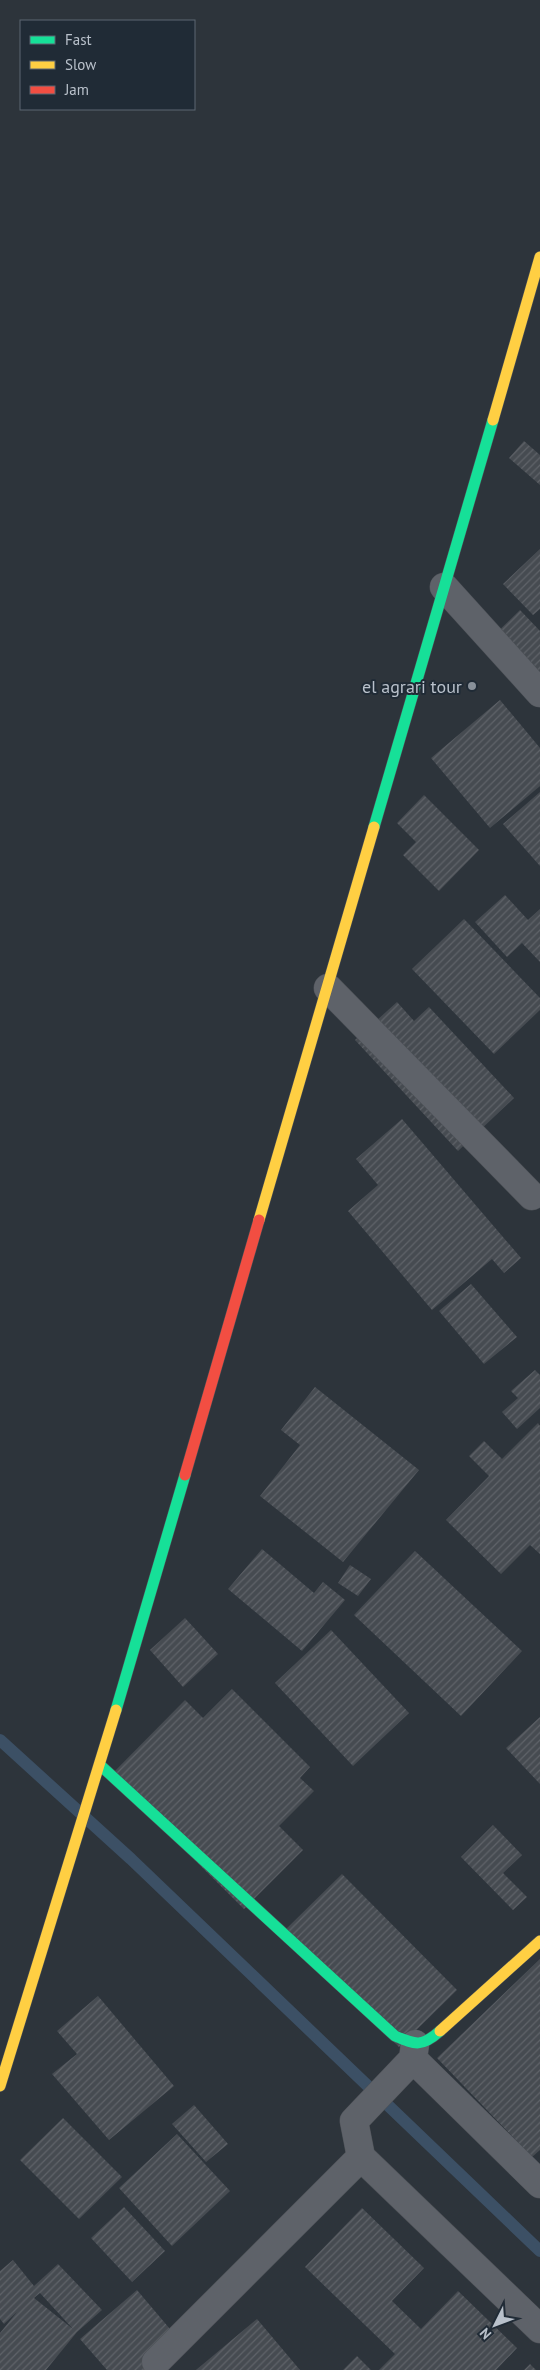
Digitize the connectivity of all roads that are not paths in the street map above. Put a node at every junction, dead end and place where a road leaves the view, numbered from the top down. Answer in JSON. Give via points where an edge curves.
{"nodes":[{"id":1,"x":540,"y":257,"type":"edge"},
{"id":2,"x":444,"y":587,"type":"junction"},
{"id":3,"x":540,"y":694,"type":"edge"},
{"id":4,"x":328,"y":988,"type":"junction"},
{"id":5,"x":532,"y":1196,"type":"dead end"},
{"id":6,"x":100,"y":1765,"type":"junction"},
{"id":7,"x":540,"y":1940,"type":"edge"},
{"id":8,"x":414,"y":2051,"type":"junction"},
{"id":9,"x":0,"y":2086,"type":"edge"},
{"id":10,"x":361,"y":2157,"type":"junction"},
{"id":11,"x":540,"y":2184,"type":"edge"},
{"id":12,"x":540,"y":2329,"type":"edge"},
{"id":13,"x":156,"y":2362,"type":"dead end"}],
"edges":[{"from":1,"to":2,"type":"main road"},
{"from":2,"to":3,"type":"street"},
{"from":2,"to":4,"type":"main road"},
{"from":4,"to":5,"type":"street"},
{"from":4,"to":6,"type":"main road"},
{"from":6,"to":8,"type":"main road"},
{"from":6,"to":9,"type":"main road"},
{"from":7,"to":8,"type":"main road","via":[[444,2028]]},
{"from":8,"to":10,"type":"street","via":[[354,2121]]},
{"from":8,"to":11,"type":"street"},
{"from":10,"to":12,"type":"street"},
{"from":10,"to":13,"type":"street"}]}
